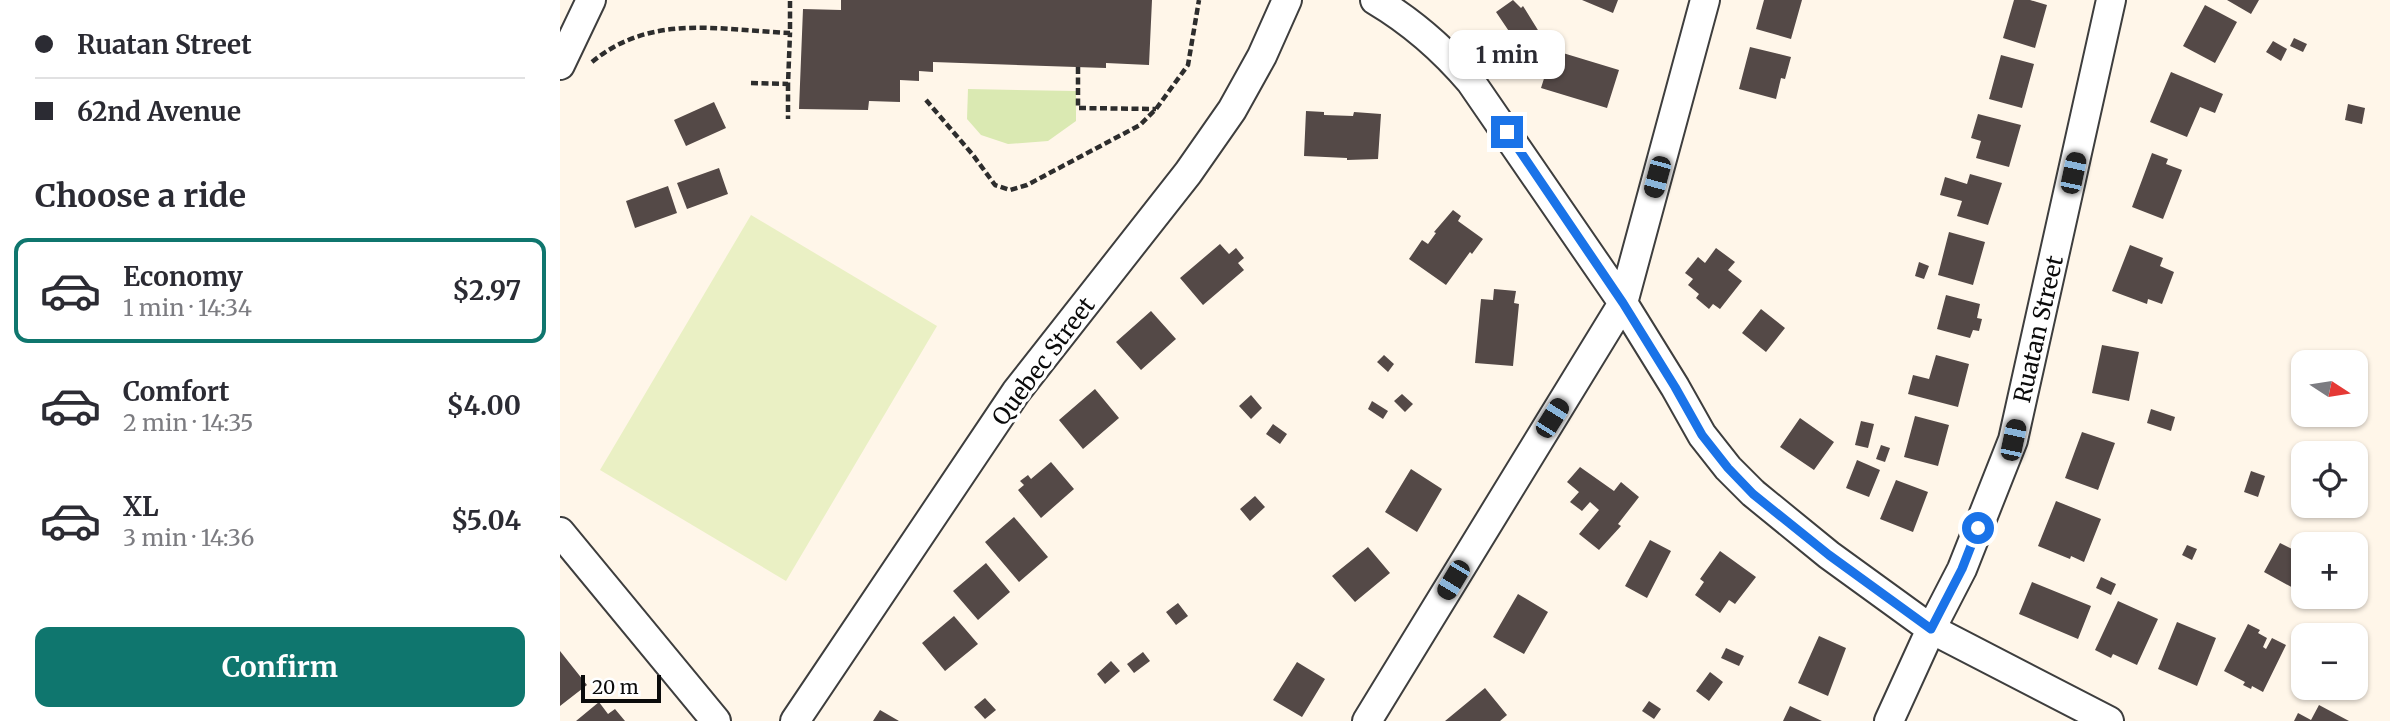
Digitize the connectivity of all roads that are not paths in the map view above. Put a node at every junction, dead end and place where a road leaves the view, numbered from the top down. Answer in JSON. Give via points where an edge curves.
{"nodes":[{"id":1,"x":591,"y":0,"type":"edge"},
{"id":2,"x":1287,"y":0,"type":"edge"},
{"id":3,"x":1375,"y":0,"type":"edge"},
{"id":4,"x":1705,"y":0,"type":"edge"},
{"id":5,"x":2111,"y":0,"type":"edge"},
{"id":6,"x":573,"y":66,"type":"edge"},
{"id":7,"x":1623,"y":303,"type":"junction"},
{"id":8,"x":560,"y":532,"type":"edge"},
{"id":9,"x":1931,"y":629,"type":"junction"},
{"id":10,"x":716,"y":721,"type":"edge"},
{"id":11,"x":795,"y":721,"type":"edge"},
{"id":12,"x":1367,"y":721,"type":"edge"},
{"id":13,"x":1889,"y":721,"type":"edge"},
{"id":14,"x":2109,"y":721,"type":"edge"}],
"edges":[{"from":1,"to":6,"type":"street"},
{"from":2,"to":11,"type":"street","name":"Quebec Street","via":[[1232,110],[1016,392]]},
{"from":3,"to":7,"type":"street","via":[[1449,55]]},
{"from":4,"to":7,"type":"street"},
{"from":5,"to":9,"type":"street","name":"Ruatan Street","via":[[2013,440],[1962,569]]},
{"from":7,"to":9,"type":"street","via":[[1702,435],[1728,468],[1829,555]]},
{"from":7,"to":12,"type":"street"},
{"from":8,"to":10,"type":"street"},
{"from":9,"to":13,"type":"street","name":"Ruatan Street"},
{"from":9,"to":14,"type":"street"}]}
